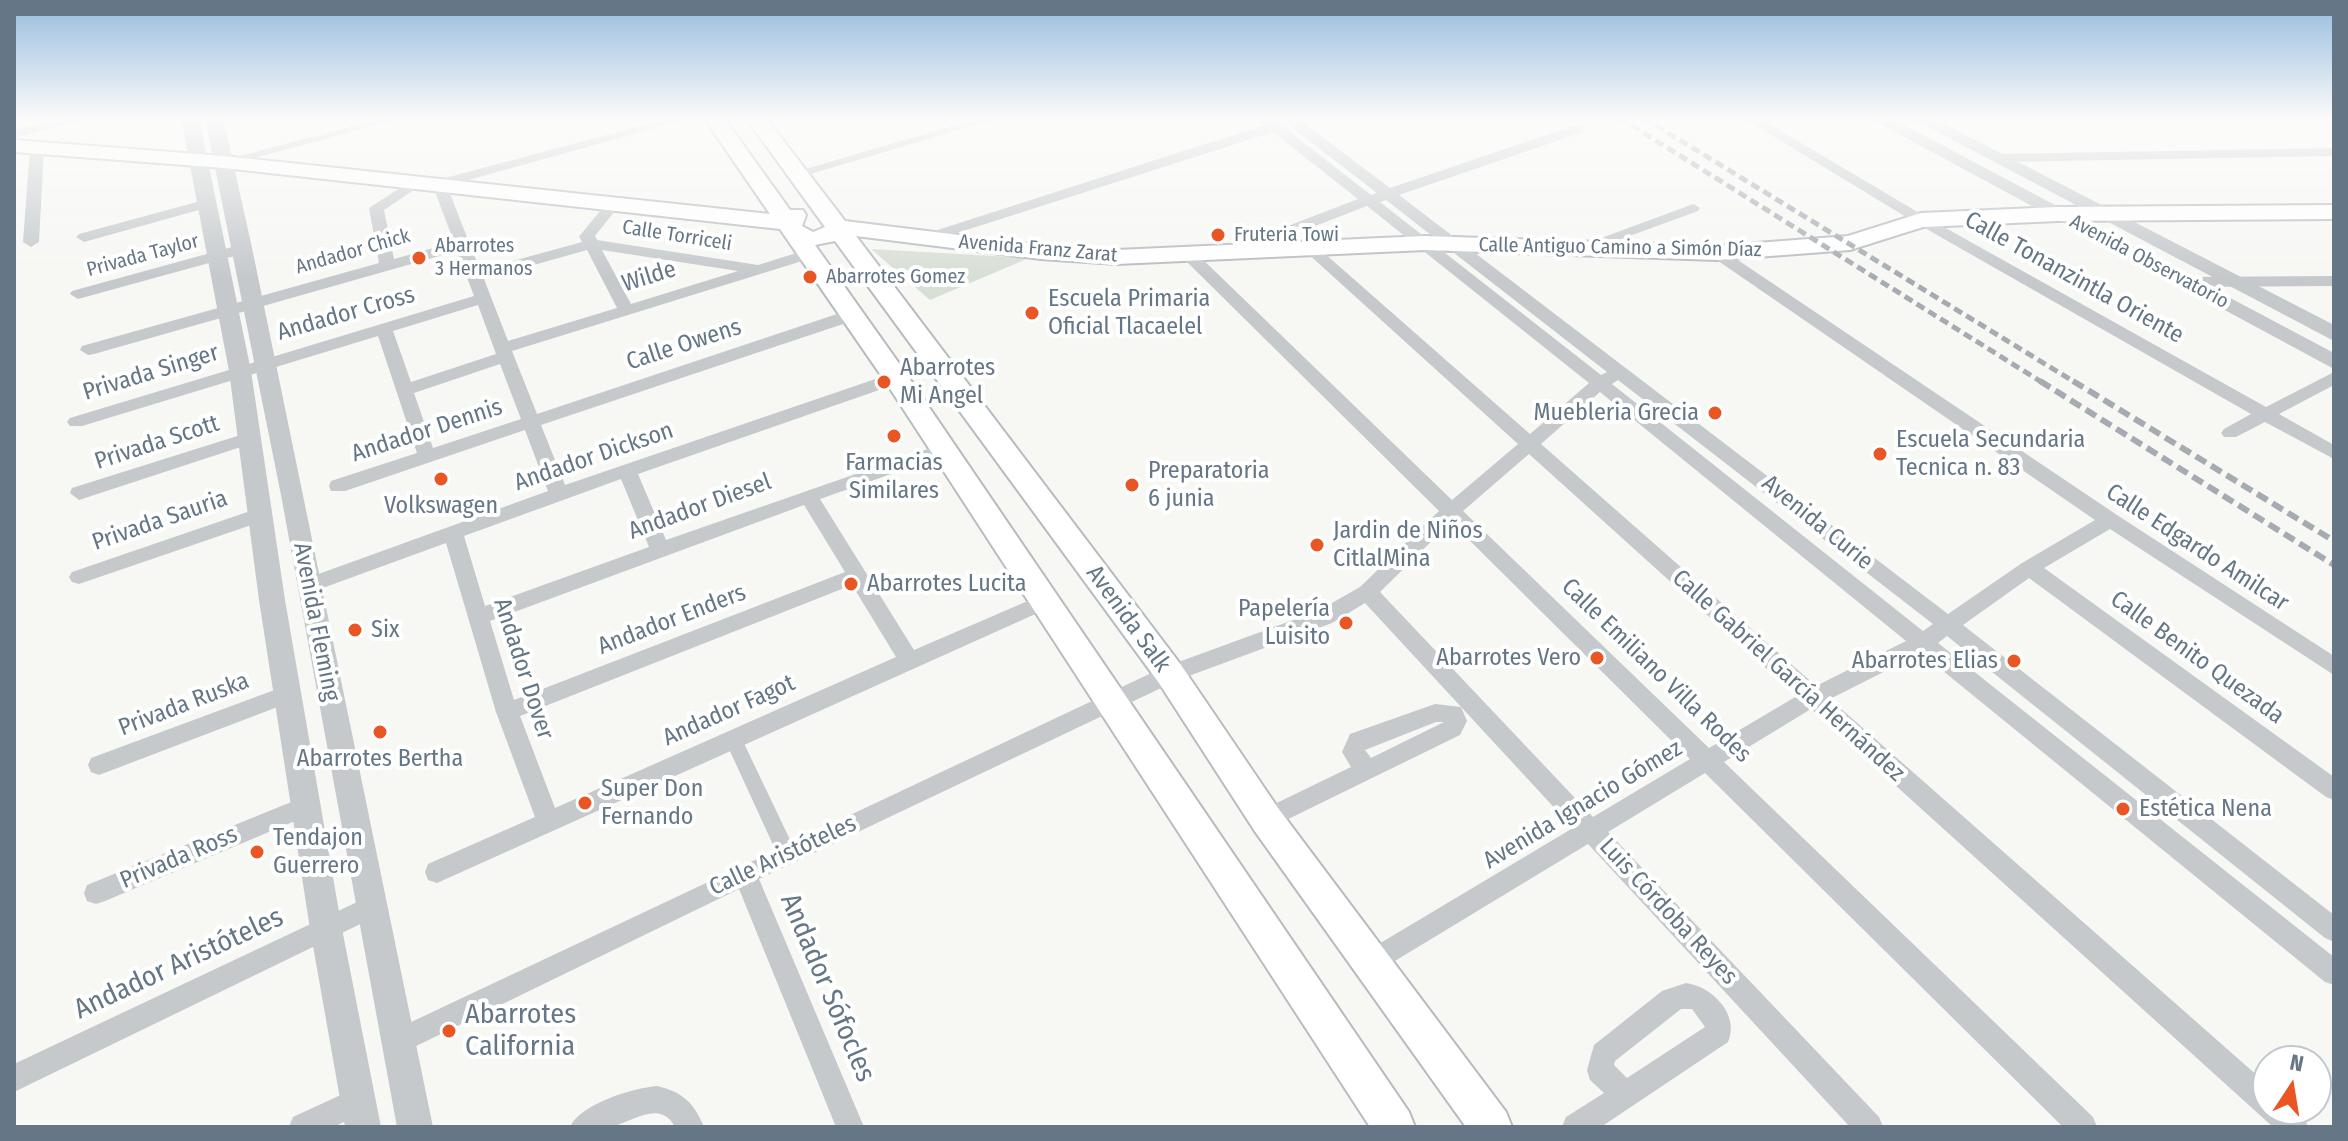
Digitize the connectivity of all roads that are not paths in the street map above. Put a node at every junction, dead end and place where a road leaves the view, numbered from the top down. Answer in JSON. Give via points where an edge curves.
{"nodes":[{"id":1,"x":27,"y":171,"type":"edge"},
{"id":2,"x":210,"y":171,"type":"edge"},
{"id":3,"x":212,"y":171,"type":"edge"},
{"id":4,"x":312,"y":171,"type":"edge"},
{"id":5,"x":475,"y":171,"type":"edge"},
{"id":6,"x":752,"y":171,"type":"edge"},
{"id":7,"x":805,"y":171,"type":"edge"},
{"id":8,"x":1129,"y":171,"type":"edge"},
{"id":9,"x":1347,"y":171,"type":"edge"},
{"id":10,"x":1454,"y":171,"type":"edge"},
{"id":11,"x":1839,"y":171,"type":"edge"},
{"id":12,"x":1978,"y":171,"type":"edge"},
{"id":13,"x":2023,"y":171,"type":"edge"},
{"id":14,"x":799,"y":173,"type":"joint"},
{"id":15,"x":429,"y":183,"type":"junction"},
{"id":16,"x":1379,"y":197,"type":"junction"},
{"id":17,"x":208,"y":203,"type":"junction"},
{"id":18,"x":614,"y":203,"type":"junction"},
{"id":19,"x":1693,"y":208,"type":"dead end"},
{"id":20,"x":2334,"y":212,"type":"edge"},
{"id":21,"x":2058,"y":214,"type":"junction"},
{"id":22,"x":2105,"y":214,"type":"junction"},
{"id":23,"x":834,"y":220,"type":"junction"},
{"id":24,"x":1921,"y":220,"type":"junction"},
{"id":25,"x":798,"y":236,"type":"junction"},
{"id":26,"x":84,"y":237,"type":"dead end"},
{"id":27,"x":927,"y":238,"type":"junction"},
{"id":28,"x":31,"y":242,"type":"dead end"},
{"id":29,"x":1425,"y":243,"type":"junction"},
{"id":30,"x":464,"y":244,"type":"junction"},
{"id":31,"x":591,"y":244,"type":"junction"},
{"id":32,"x":1459,"y":246,"type":"junction"},
{"id":33,"x":1310,"y":248,"type":"junction"},
{"id":34,"x":1239,"y":250,"type":"junction"},
{"id":35,"x":1577,"y":250,"type":"junction"},
{"id":36,"x":230,"y":253,"type":"junction"},
{"id":37,"x":1717,"y":253,"type":"junction"},
{"id":38,"x":1189,"y":255,"type":"junction"},
{"id":39,"x":387,"y":266,"type":"junction"},
{"id":40,"x":756,"y":269,"type":"junction"},
{"id":41,"x":476,"y":276,"type":"junction"},
{"id":42,"x":2334,"y":281,"type":"edge"},
{"id":43,"x":2185,"y":282,"type":"junction"},
{"id":44,"x":2235,"y":282,"type":"junction"},
{"id":45,"x":78,"y":294,"type":"dead end"},
{"id":46,"x":484,"y":298,"type":"junction"},
{"id":47,"x":242,"y":306,"type":"junction"},
{"id":48,"x":626,"y":310,"type":"junction"},
{"id":49,"x":852,"y":315,"type":"junction"},
{"id":50,"x":384,"y":329,"type":"junction"},
{"id":51,"x":2334,"y":334,"type":"edge"},
{"id":52,"x":88,"y":350,"type":"dead end"},
{"id":53,"x":505,"y":352,"type":"junction"},
{"id":54,"x":268,"y":362,"type":"junction"},
{"id":55,"x":2334,"y":362,"type":"edge"},
{"id":56,"x":240,"y":371,"type":"junction"},
{"id":57,"x":1620,"y":372,"type":"junction"},
{"id":58,"x":896,"y":378,"type":"junction"},
{"id":59,"x":2334,"y":378,"type":"edge"},
{"id":60,"x":1600,"y":383,"type":"junction"},
{"id":61,"x":405,"y":390,"type":"junction"},
{"id":62,"x":2267,"y":415,"type":"junction"},
{"id":63,"x":76,"y":422,"type":"dead end"},
{"id":64,"x":531,"y":422,"type":"junction"},
{"id":65,"x":2230,"y":433,"type":"dead end"},
{"id":66,"x":250,"y":438,"type":"junction"},
{"id":67,"x":1529,"y":446,"type":"junction"},
{"id":68,"x":942,"y":450,"type":"junction"},
{"id":69,"x":2334,"y":453,"type":"edge"},
{"id":70,"x":427,"y":457,"type":"junction"},
{"id":71,"x":627,"y":470,"type":"junction"},
{"id":72,"x":338,"y":486,"type":"dead end"},
{"id":73,"x":79,"y":493,"type":"dead end"},
{"id":74,"x":559,"y":494,"type":"junction"},
{"id":75,"x":808,"y":496,"type":"junction"},
{"id":76,"x":1453,"y":509,"type":"junction"},
{"id":77,"x":259,"y":515,"type":"junction"},
{"id":78,"x":2110,"y":520,"type":"junction"},
{"id":79,"x":453,"y":532,"type":"junction"},
{"id":80,"x":660,"y":550,"type":"junction"},
{"id":81,"x":2029,"y":568,"type":"junction"},
{"id":82,"x":855,"y":576,"type":"junction"},
{"id":83,"x":79,"y":577,"type":"dead end"},
{"id":84,"x":309,"y":585,"type":"junction"},
{"id":85,"x":1367,"y":592,"type":"junction"},
{"id":86,"x":1044,"y":602,"type":"junction"},
{"id":87,"x":478,"y":617,"type":"junction"},
{"id":88,"x":1947,"y":624,"type":"junction"},
{"id":89,"x":1923,"y":642,"type":"junction"},
{"id":90,"x":909,"y":660,"type":"junction"},
{"id":91,"x":2334,"y":667,"type":"edge"},
{"id":92,"x":1170,"y":674,"type":"junction"},
{"id":93,"x":288,"y":694,"type":"junction"},
{"id":94,"x":1813,"y":697,"type":"junction"},
{"id":95,"x":1111,"y":702,"type":"junction"},
{"id":96,"x":507,"y":712,"type":"junction"},
{"id":97,"x":733,"y":738,"type":"junction"},
{"id":98,"x":1709,"y":759,"type":"junction"},
{"id":99,"x":99,"y":765,"type":"dead end"},
{"id":100,"x":1367,"y":770,"type":"dead end"},
{"id":101,"x":2334,"y":790,"type":"edge"},
{"id":102,"x":306,"y":806,"type":"junction"},
{"id":103,"x":1266,"y":819,"type":"junction"},
{"id":104,"x":548,"y":820,"type":"junction"},
{"id":105,"x":1591,"y":830,"type":"junction"},
{"id":106,"x":787,"y":854,"type":"junction"},
{"id":107,"x":437,"y":872,"type":"dead end"},
{"id":108,"x":745,"y":874,"type":"junction"},
{"id":109,"x":96,"y":893,"type":"dead end"},
{"id":110,"x":372,"y":906,"type":"junction"},
{"id":111,"x":326,"y":929,"type":"junction"},
{"id":112,"x":2334,"y":930,"type":"edge"},
{"id":113,"x":1371,"y":962,"type":"junction"},
{"id":114,"x":2334,"y":973,"type":"edge"},
{"id":115,"x":399,"y":1041,"type":"junction"},
{"id":116,"x":14,"y":1078,"type":"edge"},
{"id":117,"x":2252,"y":1089,"type":"edge"},
{"id":118,"x":1625,"y":1095,"type":"dead end"},
{"id":119,"x":360,"y":1114,"type":"edge"},
{"id":120,"x":303,"y":1127,"type":"edge"},
{"id":121,"x":415,"y":1127,"type":"edge"},
{"id":122,"x":584,"y":1127,"type":"edge"},
{"id":123,"x":690,"y":1127,"type":"edge"},
{"id":124,"x":850,"y":1127,"type":"edge"},
{"id":125,"x":1394,"y":1127,"type":"edge"},
{"id":126,"x":1491,"y":1127,"type":"edge"},
{"id":127,"x":1576,"y":1127,"type":"edge"},
{"id":128,"x":1869,"y":1127,"type":"edge"},
{"id":129,"x":2083,"y":1127,"type":"edge"}],
"edges":[{"from":1,"to":28,"type":"street"},
{"from":2,"to":17,"type":"street","name":"Avenida Fleming"},
{"from":3,"to":36,"type":"street","name":"Avenida Fleming"},
{"from":4,"to":15,"type":"main road"},
{"from":5,"to":15,"type":"street"},
{"from":6,"to":25,"type":"main road"},
{"from":7,"to":14,"type":"street"},
{"from":8,"to":27,"type":"street"},
{"from":9,"to":16,"type":"street","name":"Avenida Curie"},
{"from":10,"to":16,"type":"street"},
{"from":11,"to":24,"type":"street","name":"Calle Tonanzintla Oriente"},
{"from":12,"to":21,"type":"street","name":"Avenida Observatorio"},
{"from":13,"to":22,"type":"street","name":"Avenida Observatorio"},
{"from":14,"to":23,"type":"main road","name":"Avenida Salk"},
{"from":15,"to":18,"type":"main road"},
{"from":15,"to":30,"type":"street"},
{"from":15,"to":39,"type":"street","via":[[376,208]]},
{"from":16,"to":29,"type":"street","name":"Avenida Curie"},
{"from":16,"to":32,"type":"street","name":"Avenida Curie"},
{"from":16,"to":34,"type":"street"},
{"from":17,"to":26,"type":"street"},
{"from":17,"to":36,"type":"street","name":"Avenida Fleming"},
{"from":18,"to":25,"type":"main road"},
{"from":18,"to":31,"type":"street","name":"Calle Torriceli","via":[[588,232]]},
{"from":19,"to":35,"type":"street"},
{"from":20,"to":22,"type":"main road","name":"Calle Antiguo Camino a Simón Díaz"},
{"from":21,"to":22,"type":"main road","name":"Calle Antiguo Camino a Simón Díaz"},
{"from":21,"to":24,"type":"main road","name":"Calle Antiguo Camino a Simón Díaz"},
{"from":21,"to":43,"type":"street","name":"Avenida Observatorio"},
{"from":22,"to":44,"type":"street","name":"Avenida Observatorio"},
{"from":23,"to":25,"type":"main road","via":[[822,239]]},
{"from":23,"to":27,"type":"main road","name":"Avenida Franz Zarat"},
{"from":23,"to":92,"type":"main road","name":"Avenida Salk"},
{"from":24,"to":37,"type":"main road","name":"Calle Antiguo Camino a Simón Díaz","via":[[1850,243]]},
{"from":24,"to":62,"type":"street","name":"Calle Tonanzintla Oriente"},
{"from":25,"to":40,"type":"street","name":"Wilde"},
{"from":25,"to":49,"type":"main road"},
{"from":27,"to":38,"type":"main road","name":"Avenida Franz Zarat","via":[[1117,257]]},
{"from":29,"to":32,"type":"main road","name":"Calle Antiguo Camino a Simón Díaz"},
{"from":29,"to":33,"type":"main road","name":"Calle Antiguo Camino a Simón Díaz"},
{"from":29,"to":60,"type":"street","name":"Avenida Curie"},
{"from":30,"to":39,"type":"street","name":"Andador Chick"},
{"from":30,"to":41,"type":"street"},
{"from":31,"to":40,"type":"street","name":"Calle Torriceli"},
{"from":31,"to":41,"type":"street"},
{"from":31,"to":48,"type":"street","name":"Calle Torriceli"},
{"from":32,"to":35,"type":"main road","name":"Calle Antiguo Camino a Simón Díaz"},
{"from":32,"to":57,"type":"street","name":"Avenida Curie"},
{"from":33,"to":34,"type":"main road","name":"Calle Antiguo Camino a Simón Díaz"},
{"from":33,"to":67,"type":"street","name":"Calle Gabriel García Hernández"},
{"from":34,"to":38,"type":"main road","name":"Avenida Franz Zarat"},
{"from":35,"to":37,"type":"main road","name":"Calle Antiguo Camino a Simón Díaz"},
{"from":36,"to":45,"type":"street","name":"Privada Taylor"},
{"from":36,"to":47,"type":"street","name":"Avenida Fleming"},
{"from":37,"to":78,"type":"street","name":"Calle Edgardo Amilcar"},
{"from":38,"to":76,"type":"street","name":"Calle Emiliano Villa Rodes"},
{"from":39,"to":47,"type":"street","name":"Andador Chick"},
{"from":40,"to":48,"type":"street","name":"Wilde"},
{"from":41,"to":46,"type":"street"},
{"from":42,"to":44,"type":"street"},
{"from":43,"to":44,"type":"street"},
{"from":43,"to":55,"type":"street","name":"Avenida Observatorio"},
{"from":44,"to":51,"type":"street","name":"Avenida Observatorio"},
{"from":46,"to":50,"type":"street","name":"Andador Cross"},
{"from":46,"to":53,"type":"street"},
{"from":47,"to":52,"type":"street","name":"Andador Chick"},
{"from":47,"to":54,"type":"street","name":"Avenida Fleming"},
{"from":47,"to":56,"type":"street","name":"Avenida Fleming"},
{"from":48,"to":53,"type":"street","name":"Wilde"},
{"from":49,"to":58,"type":"main road"},
{"from":49,"to":64,"type":"street","name":"Calle Owens"},
{"from":50,"to":54,"type":"street","name":"Andador Cross"},
{"from":50,"to":61,"type":"street"},
{"from":53,"to":61,"type":"street","name":"Wilde"},
{"from":53,"to":64,"type":"street"},
{"from":54,"to":56,"type":"street","name":"Andador Cross"},
{"from":54,"to":84,"type":"street","name":"Avenida Fleming"},
{"from":56,"to":63,"type":"street","name":"Privada Singer"},
{"from":56,"to":66,"type":"street","name":"Avenida Fleming"},
{"from":57,"to":60,"type":"street","name":"Calle Aristóteles"},
{"from":57,"to":88,"type":"street","name":"Avenida Curie"},
{"from":58,"to":68,"type":"main road"},
{"from":58,"to":71,"type":"street","name":"Andador Dickson"},
{"from":59,"to":62,"type":"street"},
{"from":60,"to":67,"type":"street","name":"Calle Aristóteles"},
{"from":60,"to":89,"type":"street","name":"Avenida Curie"},
{"from":61,"to":70,"type":"street"},
{"from":62,"to":65,"type":"street"},
{"from":62,"to":69,"type":"street","name":"Calle Tonanzintla Oriente"},
{"from":64,"to":70,"type":"street","name":"Andador Dennis"},
{"from":64,"to":74,"type":"street"},
{"from":66,"to":73,"type":"street","name":"Privada Scott"},
{"from":66,"to":77,"type":"street","name":"Avenida Fleming"},
{"from":67,"to":76,"type":"street","name":"Calle Aristóteles"},
{"from":67,"to":94,"type":"street","name":"Calle Gabriel García Hernández"},
{"from":68,"to":75,"type":"street","name":"Andador Diesel"},
{"from":68,"to":86,"type":"main road"},
{"from":70,"to":72,"type":"street","name":"Andador Dennis"},
{"from":71,"to":74,"type":"street","name":"Andador Dickson"},
{"from":71,"to":80,"type":"street"},
{"from":74,"to":79,"type":"street","name":"Andador Dickson"},
{"from":75,"to":80,"type":"street","name":"Andador Diesel"},
{"from":75,"to":82,"type":"street"},
{"from":76,"to":85,"type":"street","name":"Calle Aristóteles"},
{"from":76,"to":98,"type":"street","name":"Calle Emiliano Villa Rodes"},
{"from":77,"to":83,"type":"street","name":"Privada Sauria"},
{"from":77,"to":93,"type":"street","name":"Avenida Fleming"},
{"from":78,"to":81,"type":"street","name":"Avenida Ignacio Gómez"},
{"from":78,"to":91,"type":"street","name":"Calle Edgardo Amilcar"},
{"from":79,"to":84,"type":"street","name":"Andador Dickson"},
{"from":79,"to":87,"type":"street","name":"Andador Dover"},
{"from":80,"to":87,"type":"street","name":"Andador Diesel"},
{"from":81,"to":88,"type":"street","name":"Avenida Ignacio Gómez"},
{"from":81,"to":101,"type":"street","name":"Calle Benito Quezada"},
{"from":82,"to":90,"type":"street"},
{"from":82,"to":96,"type":"street","name":"Andador Enders"},
{"from":84,"to":110,"type":"street","name":"Avenida Fleming"},
{"from":85,"to":92,"type":"street","name":"Calle Aristóteles","via":[[1325,617]]},
{"from":85,"to":105,"type":"street","name":"Luis Córdoba Reyes"},
{"from":86,"to":90,"type":"street","name":"Andador Fagot"},
{"from":86,"to":95,"type":"main road"},
{"from":87,"to":96,"type":"street","name":"Andador Dover"},
{"from":88,"to":89,"type":"street","name":"Avenida Ignacio Gómez"},
{"from":88,"to":112,"type":"street","name":"Avenida Curie"},
{"from":89,"to":94,"type":"street","name":"Avenida Ignacio Gómez"},
{"from":89,"to":114,"type":"street","name":"Avenida Curie"},
{"from":90,"to":97,"type":"street","name":"Andador Fagot"},
{"from":92,"to":95,"type":"street","name":"Calle Aristóteles"},
{"from":92,"to":103,"type":"main road","name":"Avenida Salk"},
{"from":93,"to":99,"type":"street","name":"Privada Ruska"},
{"from":93,"to":102,"type":"street","name":"Avenida Fleming"},
{"from":94,"to":98,"type":"street","name":"Avenida Ignacio Gómez"},
{"from":94,"to":117,"type":"street","name":"Calle Gabriel García Hernández"},
{"from":95,"to":106,"type":"street","name":"Calle Aristóteles"},
{"from":95,"to":125,"type":"main road"},
{"from":96,"to":104,"type":"street","name":"Andador Dover"},
{"from":97,"to":104,"type":"street","name":"Andador Fagot"},
{"from":97,"to":106,"type":"street"},
{"from":98,"to":105,"type":"street","name":"Avenida Ignacio Gómez"},
{"from":98,"to":129,"type":"street","name":"Calle Emiliano Villa Rodes"},
{"from":100,"to":103,"type":"street"},
{"from":102,"to":109,"type":"street","name":"Privada Ross"},
{"from":102,"to":111,"type":"street","name":"Avenida Fleming"},
{"from":103,"to":113,"type":"main road","name":"Avenida Salk"},
{"from":104,"to":107,"type":"street","name":"Andador Fagot"},
{"from":105,"to":113,"type":"street","name":"Avenida Ignacio Gómez"},
{"from":105,"to":128,"type":"street","name":"Luis Córdoba Reyes"},
{"from":106,"to":108,"type":"street","name":"Calle Aristóteles"},
{"from":108,"to":115,"type":"street","name":"Calle Aristóteles"},
{"from":108,"to":124,"type":"street","name":"Andador Sófocles"},
{"from":110,"to":111,"type":"street","name":"Andador Aristóteles"},
{"from":110,"to":115,"type":"street","name":"Avenida Fleming"},
{"from":111,"to":116,"type":"street","name":"Andador Aristóteles"},
{"from":111,"to":119,"type":"street","name":"Avenida Fleming"},
{"from":113,"to":126,"type":"main road","name":"Avenida Salk"},
{"from":115,"to":121,"type":"street","name":"Avenida Fleming"},
{"from":118,"to":127,"type":"street"},
{"from":119,"to":120,"type":"street"},
{"from":122,"to":123,"type":"street","via":[[629,1102],[661,1099],[686,1115]]}]}
